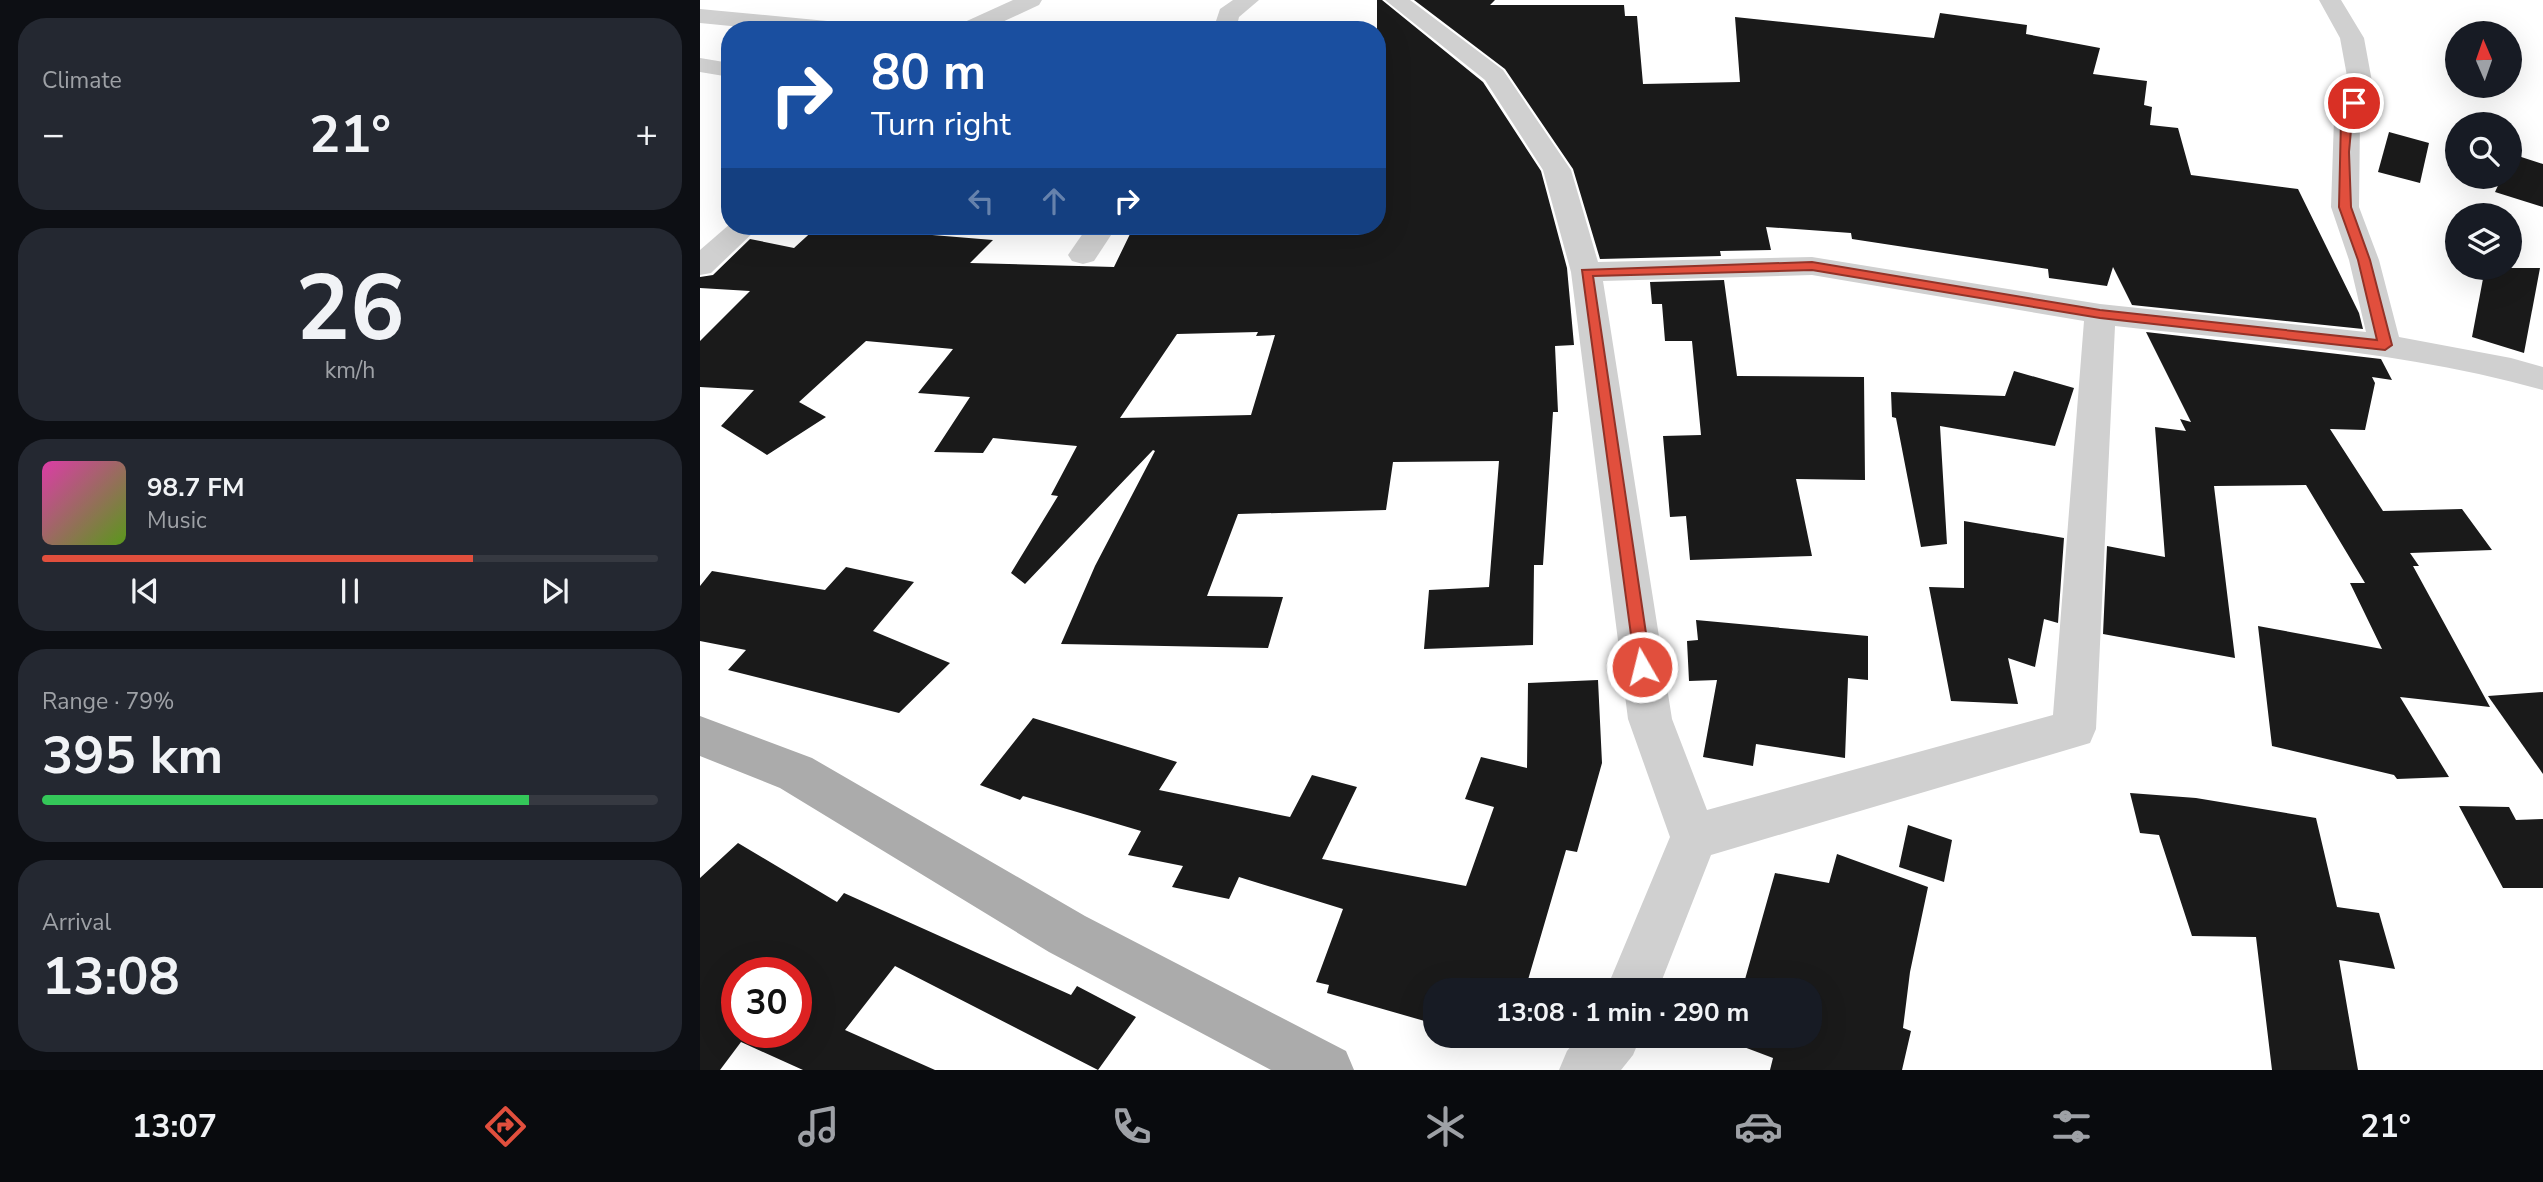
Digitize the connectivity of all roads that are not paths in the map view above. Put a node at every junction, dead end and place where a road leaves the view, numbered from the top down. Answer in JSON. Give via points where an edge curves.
{"nodes":[{"id":1,"x":1031,"y":0,"type":"edge"},
{"id":2,"x":1248,"y":0,"type":"edge"},
{"id":3,"x":1396,"y":0,"type":"edge"},
{"id":4,"x":2330,"y":0,"type":"edge"},
{"id":5,"x":700,"y":16,"type":"edge"},
{"id":6,"x":753,"y":21,"type":"edge"},
{"id":7,"x":986,"y":21,"type":"edge"},
{"id":8,"x":1226,"y":21,"type":"edge"},
{"id":9,"x":700,"y":65,"type":"edge"},
{"id":10,"x":721,"y":69,"type":"edge"},
{"id":11,"x":735,"y":235,"type":"edge"},
{"id":12,"x":1096,"y":235,"type":"edge"},
{"id":13,"x":1083,"y":255,"type":"dead end"},
{"id":14,"x":700,"y":266,"type":"edge"},
{"id":15,"x":1586,"y":272,"type":"junction"},
{"id":16,"x":2100,"y":314,"type":"junction"},
{"id":17,"x":2385,"y":345,"type":"junction"},
{"id":18,"x":2543,"y":379,"type":"edge"},
{"id":19,"x":700,"y":736,"type":"edge"},
{"id":20,"x":1693,"y":837,"type":"junction"},
{"id":21,"x":1637,"y":978,"type":"edge"},
{"id":22,"x":1604,"y":1048,"type":"edge"},
{"id":23,"x":1327,"y":1070,"type":"edge"},
{"id":24,"x":1586,"y":1070,"type":"edge"}],
"edges":[{"from":1,"to":7,"type":"street"},
{"from":2,"to":8,"type":"street","via":[[1228,14]]},
{"from":3,"to":15,"type":"street","via":[[1494,75],[1557,170]]},
{"from":4,"to":17,"type":"street","via":[[2353,38],[2361,87],[2347,119],[2345,207]]},
{"from":5,"to":6,"type":"street"},
{"from":9,"to":10,"type":"street"},
{"from":11,"to":14,"type":"street"},
{"from":12,"to":13,"type":"street"},
{"from":15,"to":16,"type":"street","via":[[1812,266]]},
{"from":15,"to":20,"type":"street","via":[[1650,719]]},
{"from":16,"to":17,"type":"street"},
{"from":16,"to":20,"type":"street","via":[[2074,729]]},
{"from":17,"to":18,"type":"street"},
{"from":19,"to":23,"type":"main road","via":[[796,773],[1067,934]]},
{"from":20,"to":21,"type":"street"},
{"from":22,"to":24,"type":"street"}]}
